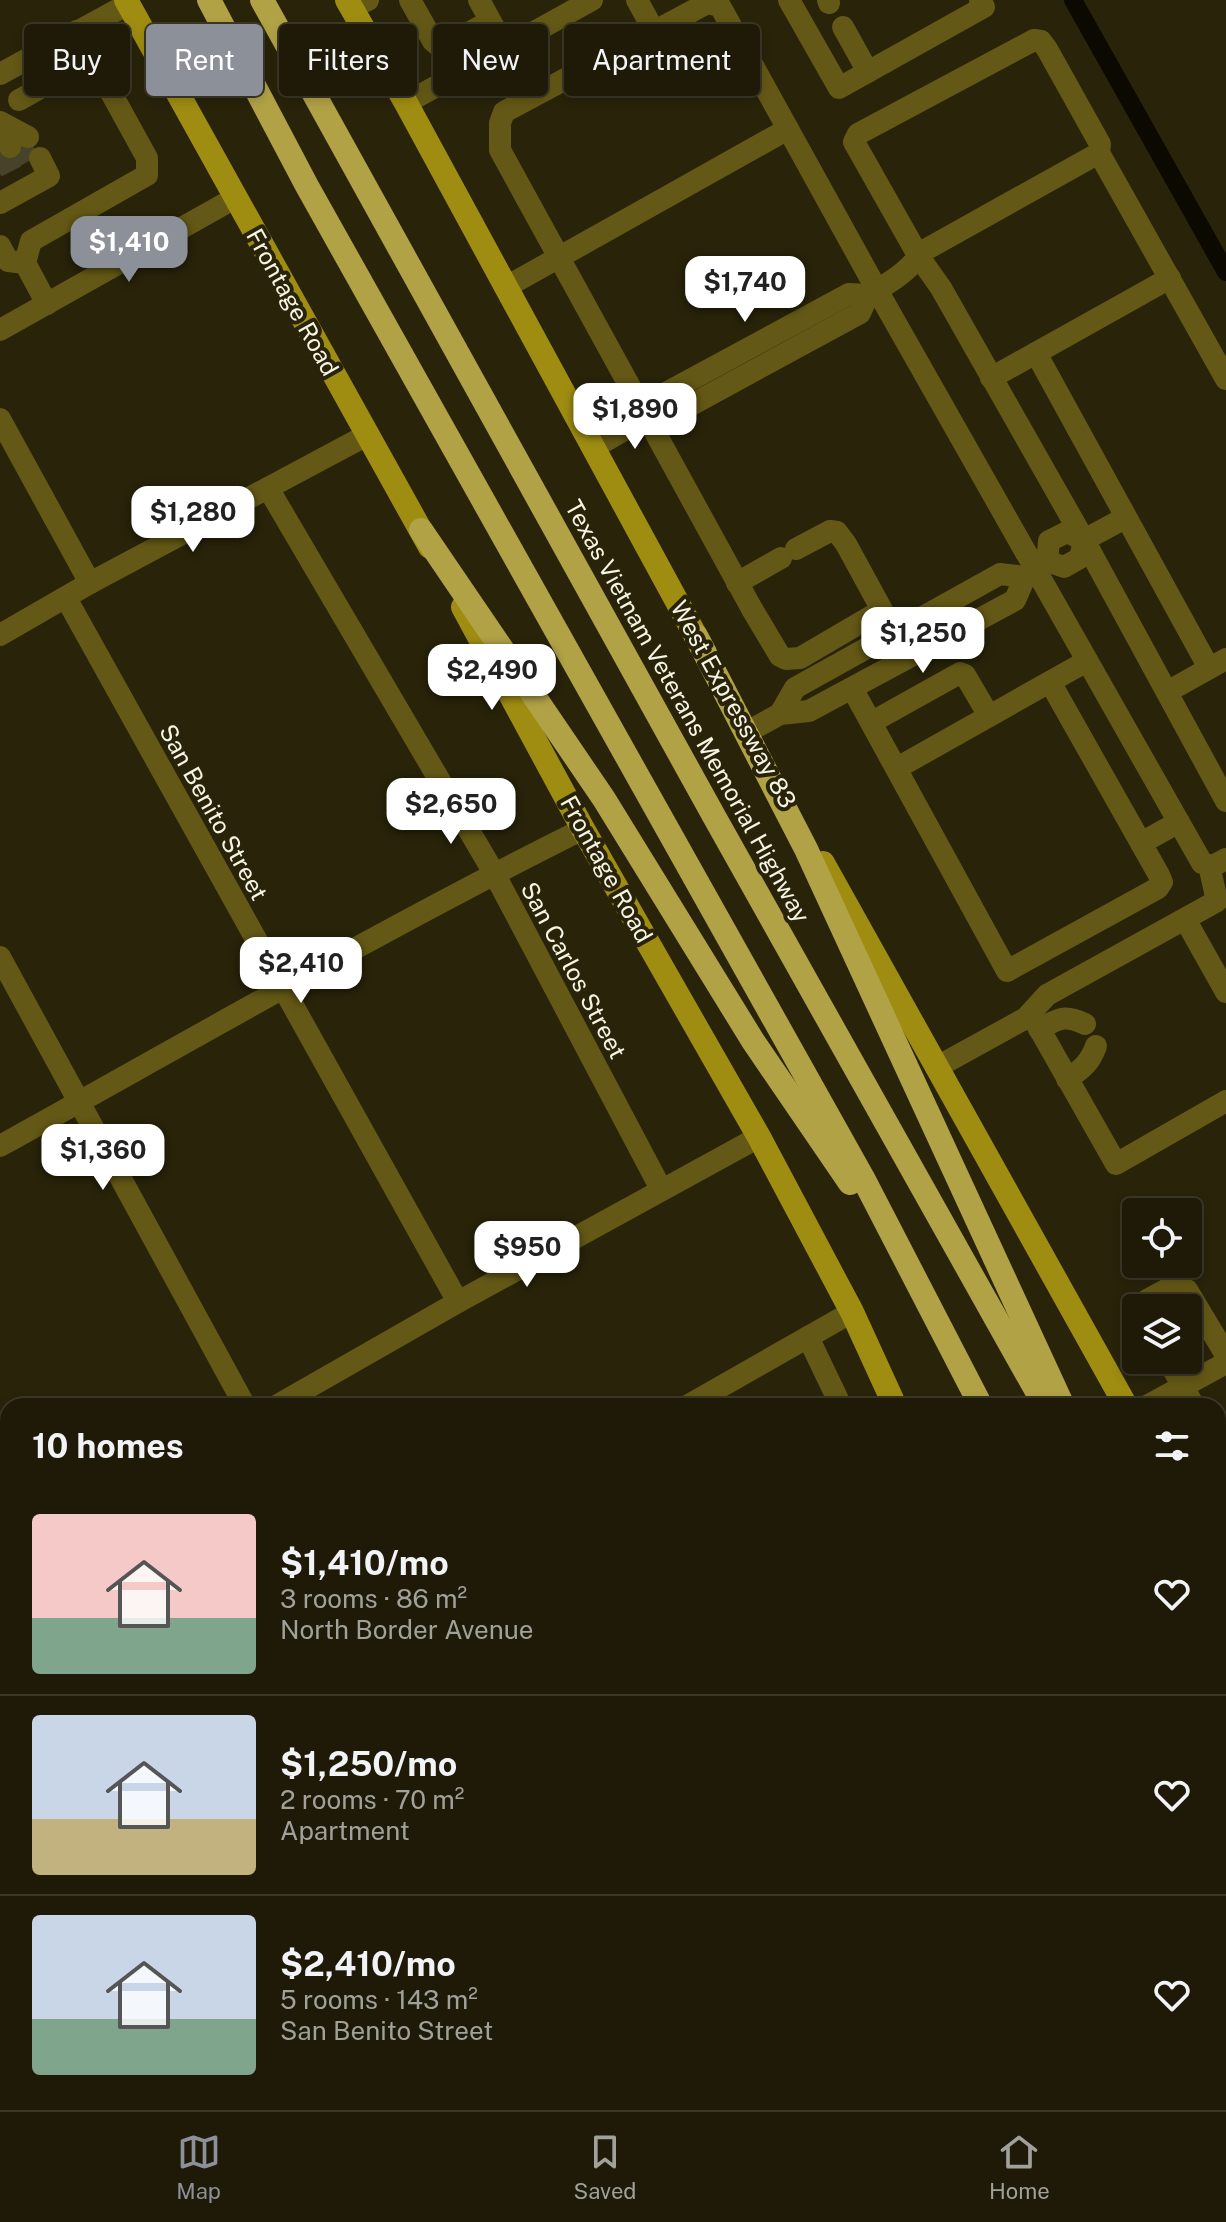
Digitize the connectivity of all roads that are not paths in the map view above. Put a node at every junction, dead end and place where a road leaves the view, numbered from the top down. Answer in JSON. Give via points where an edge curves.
{"nodes":[{"id":1,"x":209,"y":0,"type":"edge"},
{"id":2,"x":262,"y":0,"type":"edge"},
{"id":3,"x":410,"y":0,"type":"edge"},
{"id":4,"x":479,"y":0,"type":"edge"},
{"id":5,"x":592,"y":0,"type":"edge"},
{"id":6,"x":637,"y":0,"type":"edge"},
{"id":7,"x":789,"y":0,"type":"edge"},
{"id":8,"x":980,"y":0,"type":"edge"},
{"id":9,"x":127,"y":2,"type":"edge"},
{"id":10,"x":356,"y":3,"type":"edge"},
{"id":11,"x":490,"y":21,"type":"junction"},
{"id":12,"x":89,"y":24,"type":"edge"},
{"id":13,"x":492,"y":24,"type":"edge"},
{"id":14,"x":548,"y":24,"type":"edge"},
{"id":15,"x":650,"y":24,"type":"edge"},
{"id":16,"x":668,"y":24,"type":"edge"},
{"id":17,"x":730,"y":24,"type":"edge"},
{"id":18,"x":843,"y":27,"type":"dead end"},
{"id":19,"x":24,"y":61,"type":"edge"},
{"id":20,"x":868,"y":72,"type":"junction"},
{"id":21,"x":0,"y":74,"type":"edge"},
{"id":22,"x":760,"y":78,"type":"edge"},
{"id":23,"x":564,"y":80,"type":"edge"},
{"id":24,"x":433,"y":88,"type":"edge"},
{"id":25,"x":26,"y":96,"type":"edge"},
{"id":26,"x":113,"y":96,"type":"edge"},
{"id":27,"x":19,"y":100,"type":"dead end"},
{"id":28,"x":406,"y":103,"type":"junction"},
{"id":29,"x":788,"y":129,"type":"junction"},
{"id":30,"x":1099,"y":153,"type":"junction"},
{"id":31,"x":235,"y":198,"type":"junction"},
{"id":32,"x":0,"y":246,"type":"edge"},
{"id":33,"x":560,"y":257,"type":"junction"},
{"id":34,"x":919,"y":257,"type":"junction"},
{"id":35,"x":25,"y":263,"type":"junction"},
{"id":36,"x":1170,"y":278,"type":"junction"},
{"id":37,"x":506,"y":287,"type":"junction"},
{"id":38,"x":873,"y":292,"type":"junction"},
{"id":39,"x":47,"y":304,"type":"junction"},
{"id":40,"x":0,"y":330,"type":"edge"},
{"id":41,"x":1036,"y":353,"type":"junction"},
{"id":42,"x":991,"y":378,"type":"junction"},
{"id":43,"x":1226,"y":379,"type":"edge"},
{"id":44,"x":651,"y":415,"type":"junction"},
{"id":45,"x":0,"y":419,"type":"edge"},
{"id":46,"x":367,"y":435,"type":"junction"},
{"id":47,"x":593,"y":448,"type":"junction"},
{"id":48,"x":268,"y":488,"type":"junction"},
{"id":49,"x":1125,"y":518,"type":"junction"},
{"id":50,"x":421,"y":530,"type":"junction"},
{"id":51,"x":1084,"y":540,"type":"junction"},
{"id":52,"x":1036,"y":569,"type":"junction"},
{"id":53,"x":90,"y":583,"type":"junction"},
{"id":54,"x":737,"y":583,"type":"junction"},
{"id":55,"x":66,"y":598,"type":"junction"},
{"id":56,"x":882,"y":610,"type":"junction"},
{"id":57,"x":894,"y":633,"type":"junction"},
{"id":58,"x":0,"y":635,"type":"edge"},
{"id":59,"x":696,"y":636,"type":"junction"},
{"id":60,"x":908,"y":658,"type":"junction"},
{"id":61,"x":1087,"y":661,"type":"junction"},
{"id":62,"x":1218,"y":663,"type":"edge"},
{"id":63,"x":1050,"y":682,"type":"junction"},
{"id":64,"x":852,"y":688,"type":"junction"},
{"id":65,"x":1167,"y":692,"type":"junction"},
{"id":66,"x":780,"y":714,"type":"junction"},
{"id":67,"x":989,"y":716,"type":"junction"},
{"id":68,"x":872,"y":722,"type":"junction"},
{"id":69,"x":749,"y":731,"type":"junction"},
{"id":70,"x":897,"y":768,"type":"junction"},
{"id":71,"x":1226,"y":801,"type":"edge"},
{"id":72,"x":1179,"y":822,"type":"junction"},
{"id":73,"x":583,"y":829,"type":"junction"},
{"id":74,"x":1141,"y":843,"type":"junction"},
{"id":75,"x":1217,"y":862,"type":"edge"},
{"id":76,"x":494,"y":873,"type":"junction"},
{"id":77,"x":1222,"y":909,"type":"edge"},
{"id":78,"x":1185,"y":919,"type":"junction"},
{"id":79,"x":0,"y":957,"type":"edge"},
{"id":80,"x":282,"y":989,"type":"junction"},
{"id":81,"x":1226,"y":992,"type":"edge"},
{"id":82,"x":1035,"y":1021,"type":"junction"},
{"id":83,"x":1085,"y":1024,"type":"dead end"},
{"id":84,"x":1096,"y":1046,"type":"dead end"},
{"id":85,"x":937,"y":1067,"type":"junction"},
{"id":86,"x":1067,"y":1079,"type":"junction"},
{"id":87,"x":1226,"y":1101,"type":"edge"},
{"id":88,"x":80,"y":1102,"type":"junction"},
{"id":89,"x":759,"y":1137,"type":"junction"},
{"id":90,"x":0,"y":1146,"type":"edge"},
{"id":91,"x":661,"y":1189,"type":"junction"},
{"id":92,"x":919,"y":1285,"type":"junction"},
{"id":93,"x":1158,"y":1294,"type":"edge"},
{"id":94,"x":1189,"y":1294,"type":"edge"},
{"id":95,"x":458,"y":1302,"type":"junction"},
{"id":96,"x":852,"y":1312,"type":"junction"},
{"id":97,"x":1202,"y":1314,"type":"edge"},
{"id":98,"x":808,"y":1337,"type":"junction"},
{"id":99,"x":1225,"y":1352,"type":"edge"},
{"id":100,"x":1176,"y":1374,"type":"edge"},
{"id":101,"x":1188,"y":1396,"type":"edge"},
{"id":102,"x":241,"y":1398,"type":"edge"},
{"id":103,"x":290,"y":1398,"type":"edge"},
{"id":104,"x":701,"y":1398,"type":"edge"},
{"id":105,"x":837,"y":1398,"type":"edge"},
{"id":106,"x":891,"y":1398,"type":"edge"},
{"id":107,"x":977,"y":1398,"type":"edge"},
{"id":108,"x":1041,"y":1398,"type":"edge"},
{"id":109,"x":1059,"y":1398,"type":"edge"},
{"id":110,"x":1122,"y":1398,"type":"edge"}],
"edges":[{"from":1,"to":92,"type":"highway","via":[[307,186]]},
{"from":2,"to":108,"type":"highway","name":"Texas Vietnam Veterans Memorial Highway"},
{"from":3,"to":11,"type":"street","via":[[439,46]]},
{"from":4,"to":11,"type":"street"},
{"from":5,"to":14,"type":"street"},
{"from":6,"to":15,"type":"street"},
{"from":7,"to":20,"type":"street","via":[[839,88]]},
{"from":8,"to":20,"type":"street","via":[[984,7]]},
{"from":9,"to":12,"type":"street"},
{"from":9,"to":31,"type":"main road","name":"Frontage Road"},
{"from":10,"to":28,"type":"main road","name":"West Expressway 83"},
{"from":11,"to":13,"type":"street"},
{"from":16,"to":17,"type":"street","via":[[708,3],[720,6]]},
{"from":18,"to":20,"type":"street"},
{"from":19,"to":21,"type":"street"},
{"from":22,"to":29,"type":"street"},
{"from":23,"to":33,"type":"street","via":[[504,112],[500,123],[500,150]]},
{"from":24,"to":28,"type":"street"},
{"from":25,"to":27,"type":"street"},
{"from":26,"to":35,"type":"street","via":[[147,158],[147,175],[31,241]]},
{"from":28,"to":37,"type":"main road","name":"West Expressway 83"},
{"from":29,"to":33,"type":"street"},
{"from":29,"to":38,"type":"street"},
{"from":30,"to":34,"type":"street"},
{"from":30,"to":34,"type":"street","via":[[1100,144],[1047,49],[1034,40],[858,134],[856,148]]},
{"from":30,"to":36,"type":"street"},
{"from":31,"to":39,"type":"street"},
{"from":31,"to":46,"type":"main road","name":"Frontage Road"},
{"from":32,"to":35,"type":"street","via":[[8,261]]},
{"from":33,"to":37,"type":"street"},
{"from":33,"to":44,"type":"street"},
{"from":34,"to":38,"type":"street","via":[[902,275]]},
{"from":34,"to":42,"type":"street"},
{"from":35,"to":39,"type":"street"},
{"from":36,"to":41,"type":"street"},
{"from":36,"to":43,"type":"street"},
{"from":37,"to":47,"type":"main road","name":"West Expressway 83"},
{"from":38,"to":44,"type":"street","via":[[860,313],[678,412]]},
{"from":38,"to":52,"type":"street"},
{"from":39,"to":40,"type":"street"},
{"from":41,"to":42,"type":"street"},
{"from":41,"to":49,"type":"street"},
{"from":42,"to":51,"type":"street"},
{"from":44,"to":47,"type":"street"},
{"from":44,"to":54,"type":"street"},
{"from":45,"to":53,"type":"street"},
{"from":46,"to":48,"type":"street"},
{"from":46,"to":50,"type":"main road","name":"Frontage Road"},
{"from":47,"to":59,"type":"main road","name":"West Expressway 83"},
{"from":48,"to":53,"type":"street"},
{"from":48,"to":76,"type":"street","name":"San Carlos Street"},
{"from":49,"to":51,"type":"street"},
{"from":49,"to":62,"type":"street"},
{"from":50,"to":73,"type":"main road","name":"Frontage Road"},
{"from":50,"to":92,"type":"highway","via":[[604,799],[753,1041]]},
{"from":51,"to":52,"type":"street","via":[[1080,558],[1064,567]]},
{"from":51,"to":65,"type":"street"},
{"from":52,"to":57,"type":"street","via":[[1000,574]]},
{"from":52,"to":60,"type":"street","via":[[1015,600]]},
{"from":52,"to":61,"type":"street"},
{"from":53,"to":55,"type":"street"},
{"from":54,"to":56,"type":"street","via":[[786,659],[800,658]]},
{"from":54,"to":56,"type":"street","via":[[830,531],[837,532]]},
{"from":55,"to":58,"type":"street"},
{"from":55,"to":80,"type":"street","name":"San Benito Street"},
{"from":56,"to":57,"type":"street"},
{"from":57,"to":60,"type":"street"},
{"from":57,"to":66,"type":"street","via":[[795,688]]},
{"from":59,"to":69,"type":"main road","name":"West Expressway 83"},
{"from":59,"to":109,"type":"highway","via":[[806,849]]},
{"from":60,"to":64,"type":"street"},
{"from":61,"to":63,"type":"street"},
{"from":61,"to":72,"type":"street"},
{"from":62,"to":65,"type":"street"},
{"from":63,"to":67,"type":"street"},
{"from":63,"to":74,"type":"street"},
{"from":64,"to":66,"type":"street","via":[[809,711]]},
{"from":64,"to":68,"type":"street"},
{"from":65,"to":71,"type":"street"},
{"from":66,"to":69,"type":"street"},
{"from":67,"to":68,"type":"street","via":[[960,673]]},
{"from":67,"to":70,"type":"street"},
{"from":68,"to":70,"type":"street"},
{"from":69,"to":85,"type":"main road","name":"West Expressway 83"},
{"from":70,"to":74,"type":"street","via":[[1007,971],[1158,888],[1162,882]]},
{"from":72,"to":74,"type":"street"},
{"from":72,"to":75,"type":"street","via":[[1202,863]]},
{"from":73,"to":76,"type":"street"},
{"from":73,"to":89,"type":"main road","name":"Frontage Road"},
{"from":75,"to":77,"type":"street"},
{"from":76,"to":80,"type":"street"},
{"from":76,"to":91,"type":"street","name":"San Carlos Street"},
{"from":77,"to":78,"type":"street"},
{"from":78,"to":81,"type":"street"},
{"from":78,"to":82,"type":"street","via":[[1047,995]]},
{"from":79,"to":88,"type":"street"},
{"from":80,"to":88,"type":"street"},
{"from":80,"to":95,"type":"street","name":"San Benito Street"},
{"from":82,"to":83,"type":"street","via":[[1062,1017]]},
{"from":82,"to":85,"type":"street","via":[[1026,1018]]},
{"from":82,"to":86,"type":"street"},
{"from":84,"to":86,"type":"street","via":[[1085,1067]]},
{"from":85,"to":110,"type":"main road","name":"West Expressway 83"},
{"from":86,"to":87,"type":"street","via":[[1116,1164]]},
{"from":88,"to":90,"type":"street"},
{"from":88,"to":102,"type":"street"},
{"from":89,"to":91,"type":"street"},
{"from":89,"to":96,"type":"main road","name":"Frontage Road"},
{"from":91,"to":95,"type":"street"},
{"from":92,"to":107,"type":"highway"},
{"from":93,"to":94,"type":"street","via":[[1175,1285]]},
{"from":95,"to":103,"type":"street"},
{"from":96,"to":98,"type":"street"},
{"from":96,"to":106,"type":"main road","name":"Frontage Road"},
{"from":97,"to":99,"type":"street"},
{"from":98,"to":104,"type":"street"},
{"from":98,"to":105,"type":"street"},
{"from":99,"to":101,"type":"street"},
{"from":100,"to":101,"type":"street"}]}
